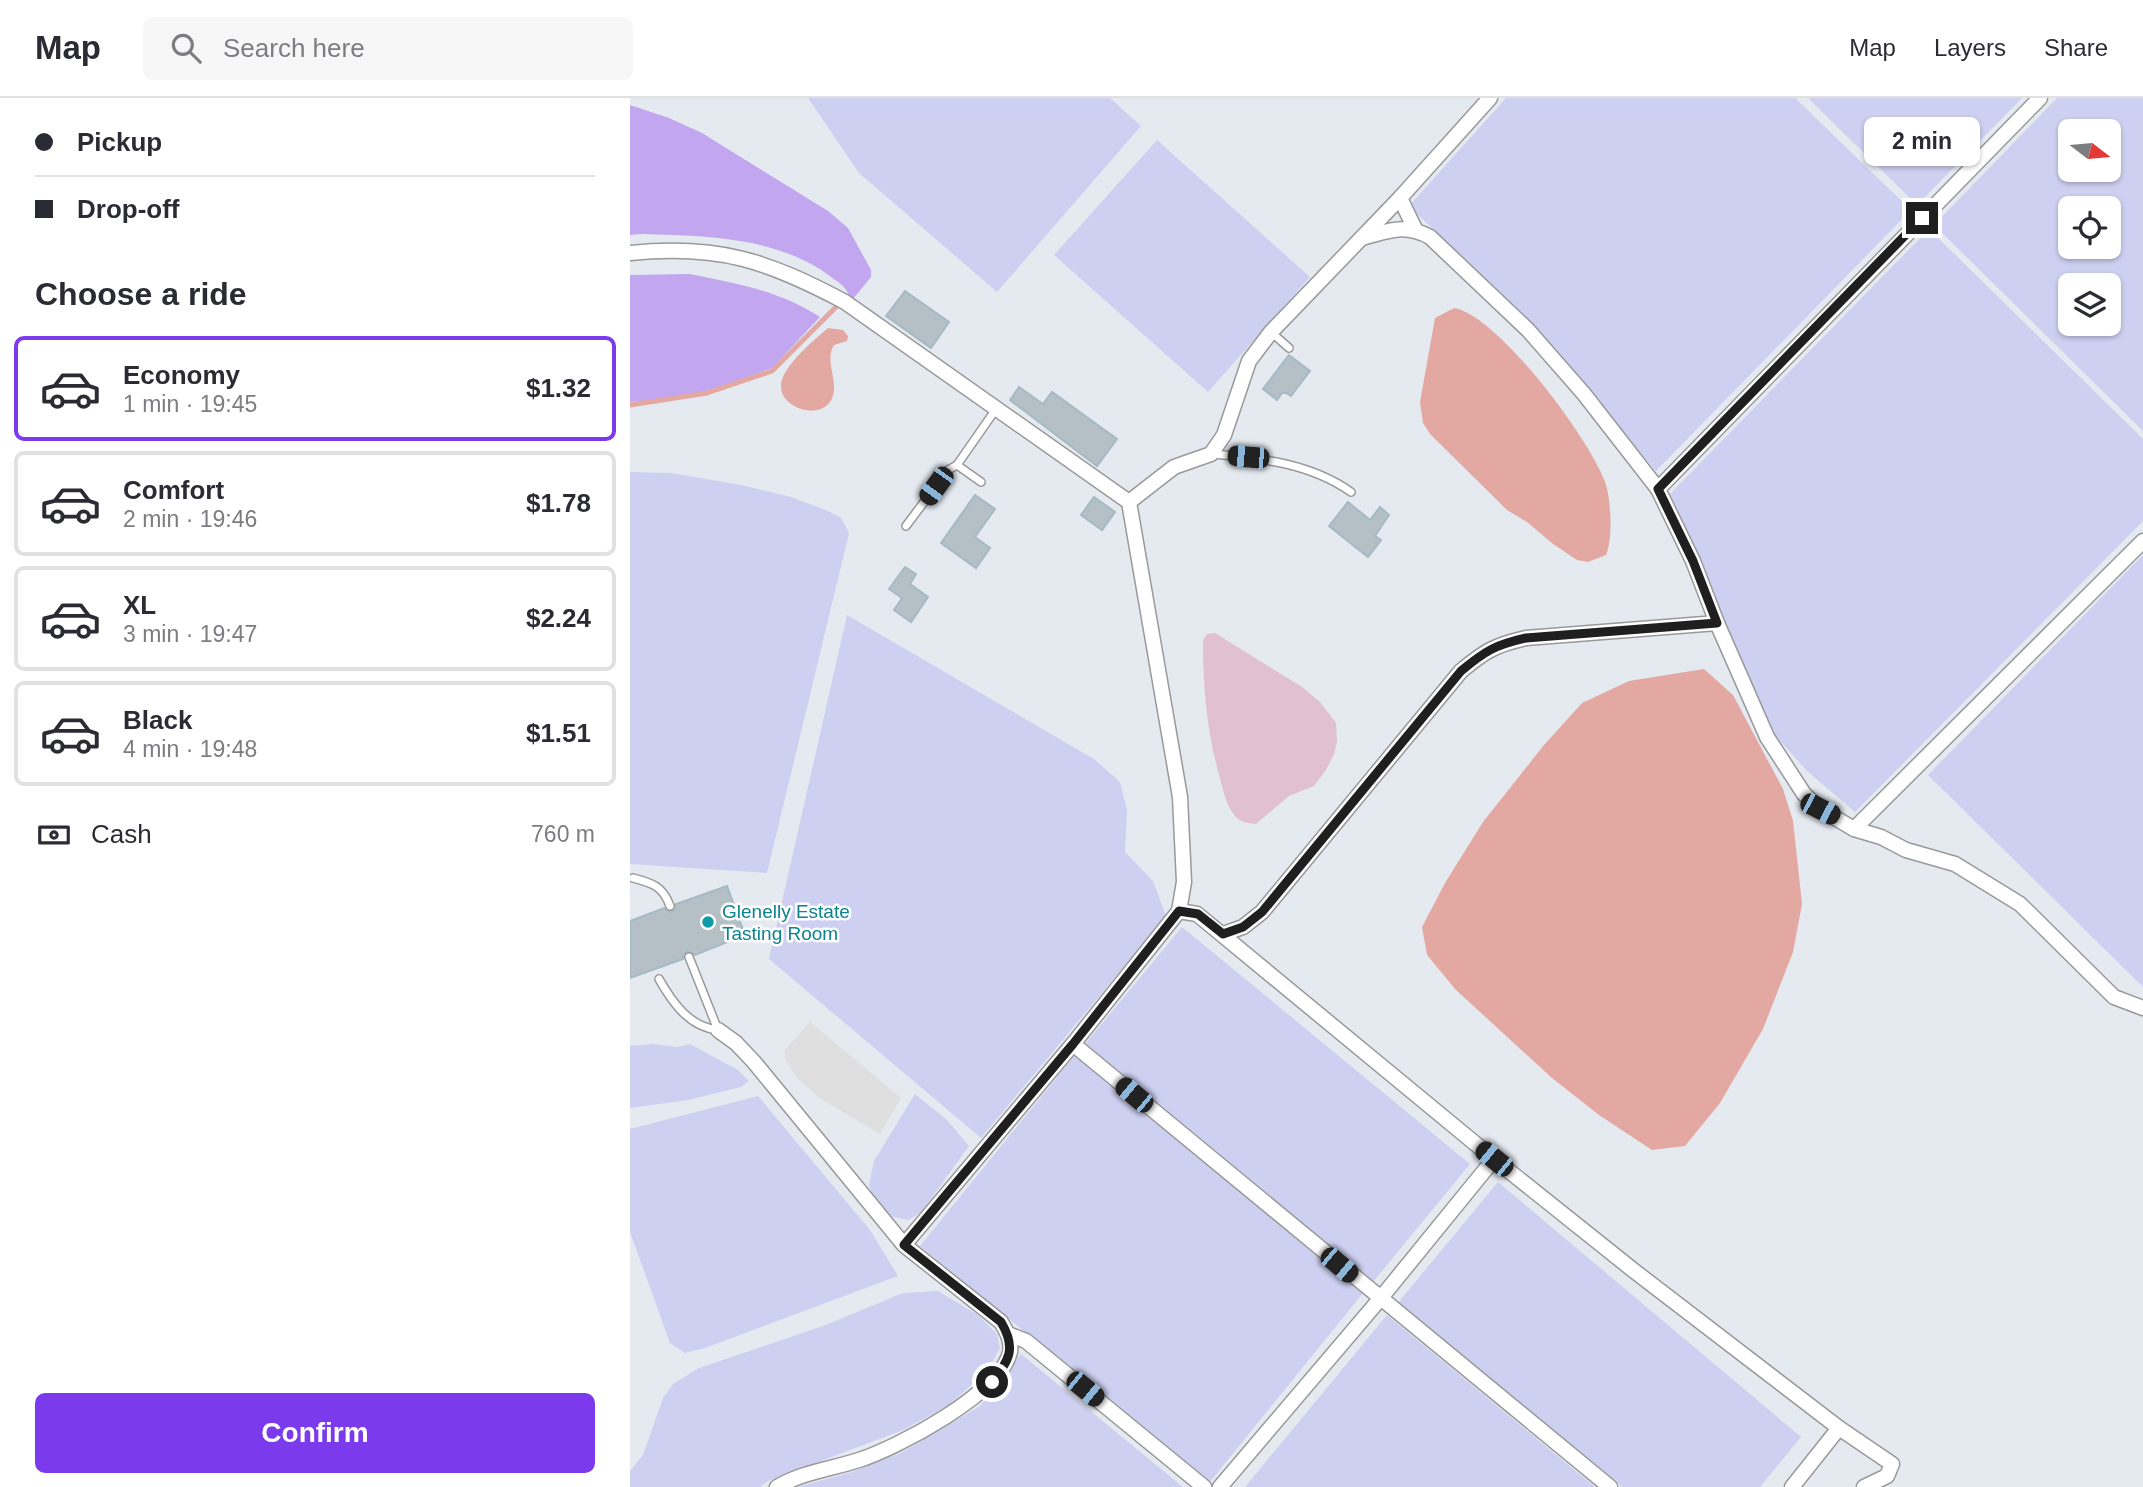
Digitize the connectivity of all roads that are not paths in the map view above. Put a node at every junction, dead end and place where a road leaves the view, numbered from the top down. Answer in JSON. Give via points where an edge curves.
{"nodes":[{"id":1,"x":1490,"y":98,"type":"edge"},
{"id":2,"x":2040,"y":98,"type":"edge"},
{"id":3,"x":1400,"y":198,"type":"junction"},
{"id":4,"x":1415,"y":229,"type":"junction"},
{"id":5,"x":1360,"y":238,"type":"junction"},
{"id":6,"x":630,"y":253,"type":"edge"},
{"id":7,"x":1271,"y":332,"type":"junction"},
{"id":8,"x":1289,"y":348,"type":"dead end"},
{"id":9,"x":996,"y":409,"type":"junction"},
{"id":10,"x":1211,"y":454,"type":"junction"},
{"id":11,"x":957,"y":466,"type":"junction"},
{"id":12,"x":981,"y":482,"type":"dead end"},
{"id":13,"x":1658,"y":489,"type":"junction"},
{"id":14,"x":1350,"y":492,"type":"dead end"},
{"id":15,"x":1129,"y":502,"type":"junction"},
{"id":16,"x":906,"y":526,"type":"dead end"},
{"id":17,"x":2143,"y":541,"type":"edge"},
{"id":18,"x":1717,"y":623,"type":"junction"},
{"id":19,"x":1854,"y":829,"type":"junction"},
{"id":20,"x":633,"y":878,"type":"dead end"},
{"id":21,"x":670,"y":906,"type":"dead end"},
{"id":22,"x":1179,"y":911,"type":"junction"},
{"id":23,"x":1223,"y":934,"type":"junction"},
{"id":24,"x":689,"y":957,"type":"dead end"},
{"id":25,"x":659,"y":979,"type":"dead end"},
{"id":26,"x":2143,"y":1008,"type":"edge"},
{"id":27,"x":718,"y":1030,"type":"junction"},
{"id":28,"x":1073,"y":1044,"type":"junction"},
{"id":29,"x":1494,"y":1159,"type":"junction"},
{"id":30,"x":904,"y":1245,"type":"junction"},
{"id":31,"x":1380,"y":1299,"type":"junction"},
{"id":32,"x":1008,"y":1335,"type":"junction"},
{"id":33,"x":1839,"y":1428,"type":"junction"},
{"id":34,"x":777,"y":1487,"type":"edge"},
{"id":35,"x":1204,"y":1487,"type":"edge"},
{"id":36,"x":1220,"y":1487,"type":"edge"},
{"id":37,"x":1610,"y":1487,"type":"edge"},
{"id":38,"x":1792,"y":1487,"type":"edge"},
{"id":39,"x":1864,"y":1487,"type":"edge"}],
"edges":[{"from":1,"to":3,"type":"street"},
{"from":2,"to":13,"type":"street"},
{"from":3,"to":4,"type":"street"},
{"from":3,"to":5,"type":"street"},
{"from":4,"to":5,"type":"street"},
{"from":4,"to":13,"type":"street","via":[[1430,237],[1528,330]]},
{"from":5,"to":7,"type":"street"},
{"from":6,"to":9,"type":"street","via":[[703,251],[752,260],[802,279],[845,302]]},
{"from":7,"to":8,"type":"lane"},
{"from":7,"to":10,"type":"street","via":[[1249,360],[1224,435]]},
{"from":9,"to":11,"type":"lane"},
{"from":9,"to":15,"type":"street"},
{"from":10,"to":14,"type":"lane","via":[[1300,468]]},
{"from":10,"to":15,"type":"street","via":[[1174,467]]},
{"from":11,"to":12,"type":"lane"},
{"from":11,"to":16,"type":"lane","via":[[948,470]]},
{"from":13,"to":18,"type":"street"},
{"from":15,"to":22,"type":"street","via":[[1180,797],[1184,882]]},
{"from":17,"to":19,"type":"street"},
{"from":18,"to":19,"type":"street","via":[[1767,737],[1804,794]]},
{"from":18,"to":23,"type":"street","via":[[1526,638],[1498,644],[1480,654],[1461,671],[1262,912],[1243,927]]},
{"from":19,"to":26,"type":"street","via":[[1955,864],[2021,904],[2114,997]]},
{"from":20,"to":21,"type":"lane","via":[[655,884]]},
{"from":22,"to":23,"type":"street","via":[[1198,914]]},
{"from":22,"to":28,"type":"street"},
{"from":23,"to":29,"type":"street"},
{"from":24,"to":27,"type":"lane"},
{"from":25,"to":27,"type":"lane","via":[[687,1017],[705,1029]]},
{"from":27,"to":30,"type":"street","via":[[749,1057]]},
{"from":28,"to":30,"type":"street"},
{"from":28,"to":31,"type":"street"},
{"from":29,"to":31,"type":"street"},
{"from":29,"to":33,"type":"street"},
{"from":30,"to":32,"type":"street","via":[[1001,1322]]},
{"from":31,"to":36,"type":"street"},
{"from":31,"to":37,"type":"street"},
{"from":32,"to":34,"type":"street","via":[[1006,1363],[992,1382],[960,1407],[894,1446]]},
{"from":32,"to":35,"type":"street","via":[[1026,1341]]},
{"from":33,"to":38,"type":"street"},
{"from":33,"to":39,"type":"street","via":[[1892,1464],[1887,1476]]}]}
